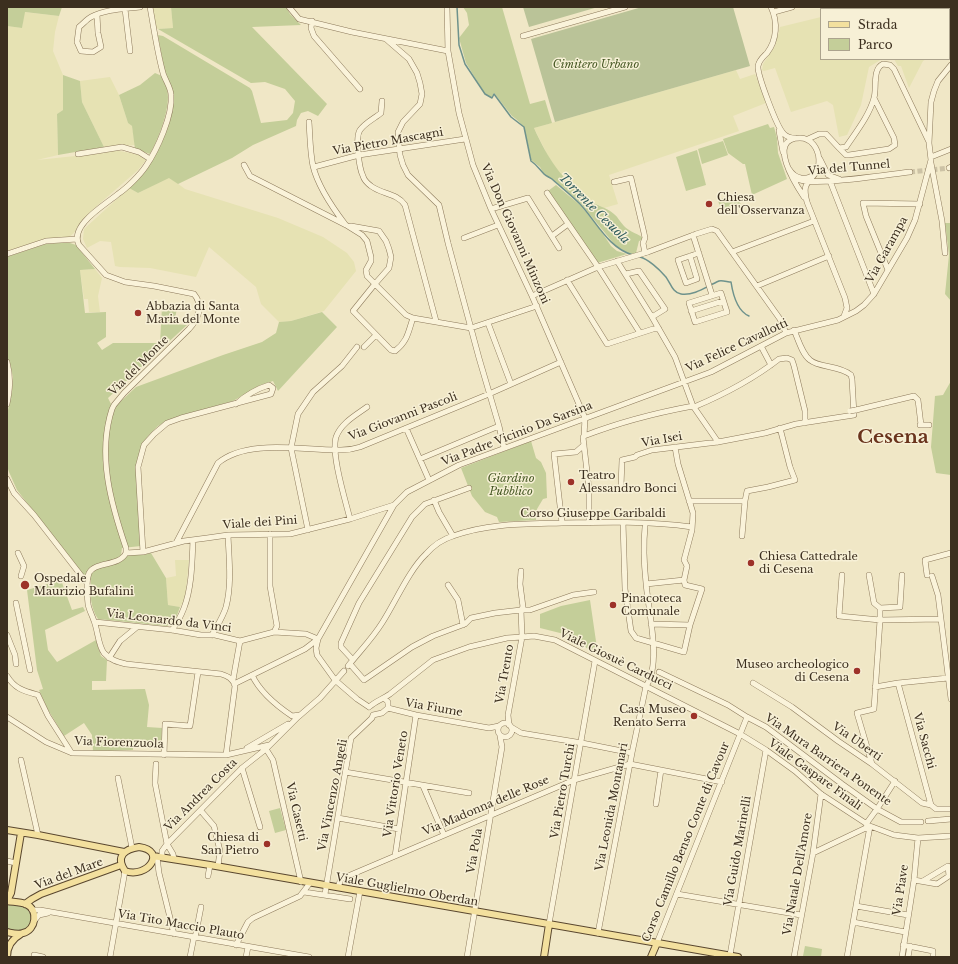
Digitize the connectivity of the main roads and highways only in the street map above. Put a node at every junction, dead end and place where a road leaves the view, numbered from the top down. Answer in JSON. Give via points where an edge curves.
{"nodes":[{"id":1,"x":7,"y":830,"type":"edge"},
{"id":2,"x":21,"y":833,"type":"junction"},
{"id":3,"x":124,"y":852,"type":"junction"},
{"id":4,"x":157,"y":857,"type":"junction"},
{"id":5,"x":121,"y":865,"type":"junction"},
{"id":6,"x":7,"y":901,"type":"edge"},
{"id":7,"x":25,"y":904,"type":"junction"},
{"id":8,"x":549,"y":924,"type":"junction"},
{"id":9,"x":7,"y":932,"type":"edge"},
{"id":10,"x":23,"y":933,"type":"junction"},
{"id":11,"x":657,"y":943,"type":"junction"},
{"id":12,"x":7,"y":957,"type":"edge"},
{"id":13,"x":544,"y":957,"type":"edge"},
{"id":14,"x":651,"y":957,"type":"edge"},
{"id":15,"x":738,"y":957,"type":"edge"}],
"edges":[{"from":1,"to":2,"type":"main road"},
{"from":2,"to":3,"type":"main road"},
{"from":2,"to":6,"type":"main road","via":[[11,893]]},
{"from":3,"to":4,"type":"main road","via":[[132,848],[145,848]]},
{"from":3,"to":5,"type":"main road"},
{"from":4,"to":5,"type":"main road","via":[[145,870],[134,873],[125,871]]},
{"from":4,"to":8,"type":"main road","name":"Viale Guglielmo Oberdan"},
{"from":5,"to":7,"type":"main road","name":"Via del Mare","via":[[41,894]]},
{"from":6,"to":7,"type":"main road"},
{"from":7,"to":10,"type":"main road","via":[[32,910],[35,920],[30,929]]},
{"from":8,"to":11,"type":"main road","name":"Viale Guglielmo Oberdan"},
{"from":8,"to":13,"type":"main road"},
{"from":9,"to":10,"type":"main road"},
{"from":10,"to":12,"type":"main road","via":[[17,936],[7,949]]},
{"from":11,"to":14,"type":"main road","name":"Corso Camillo Benso Conte di Cavour"},
{"from":11,"to":15,"type":"main road","name":"Viale Guglielmo Oberdan"}]}
